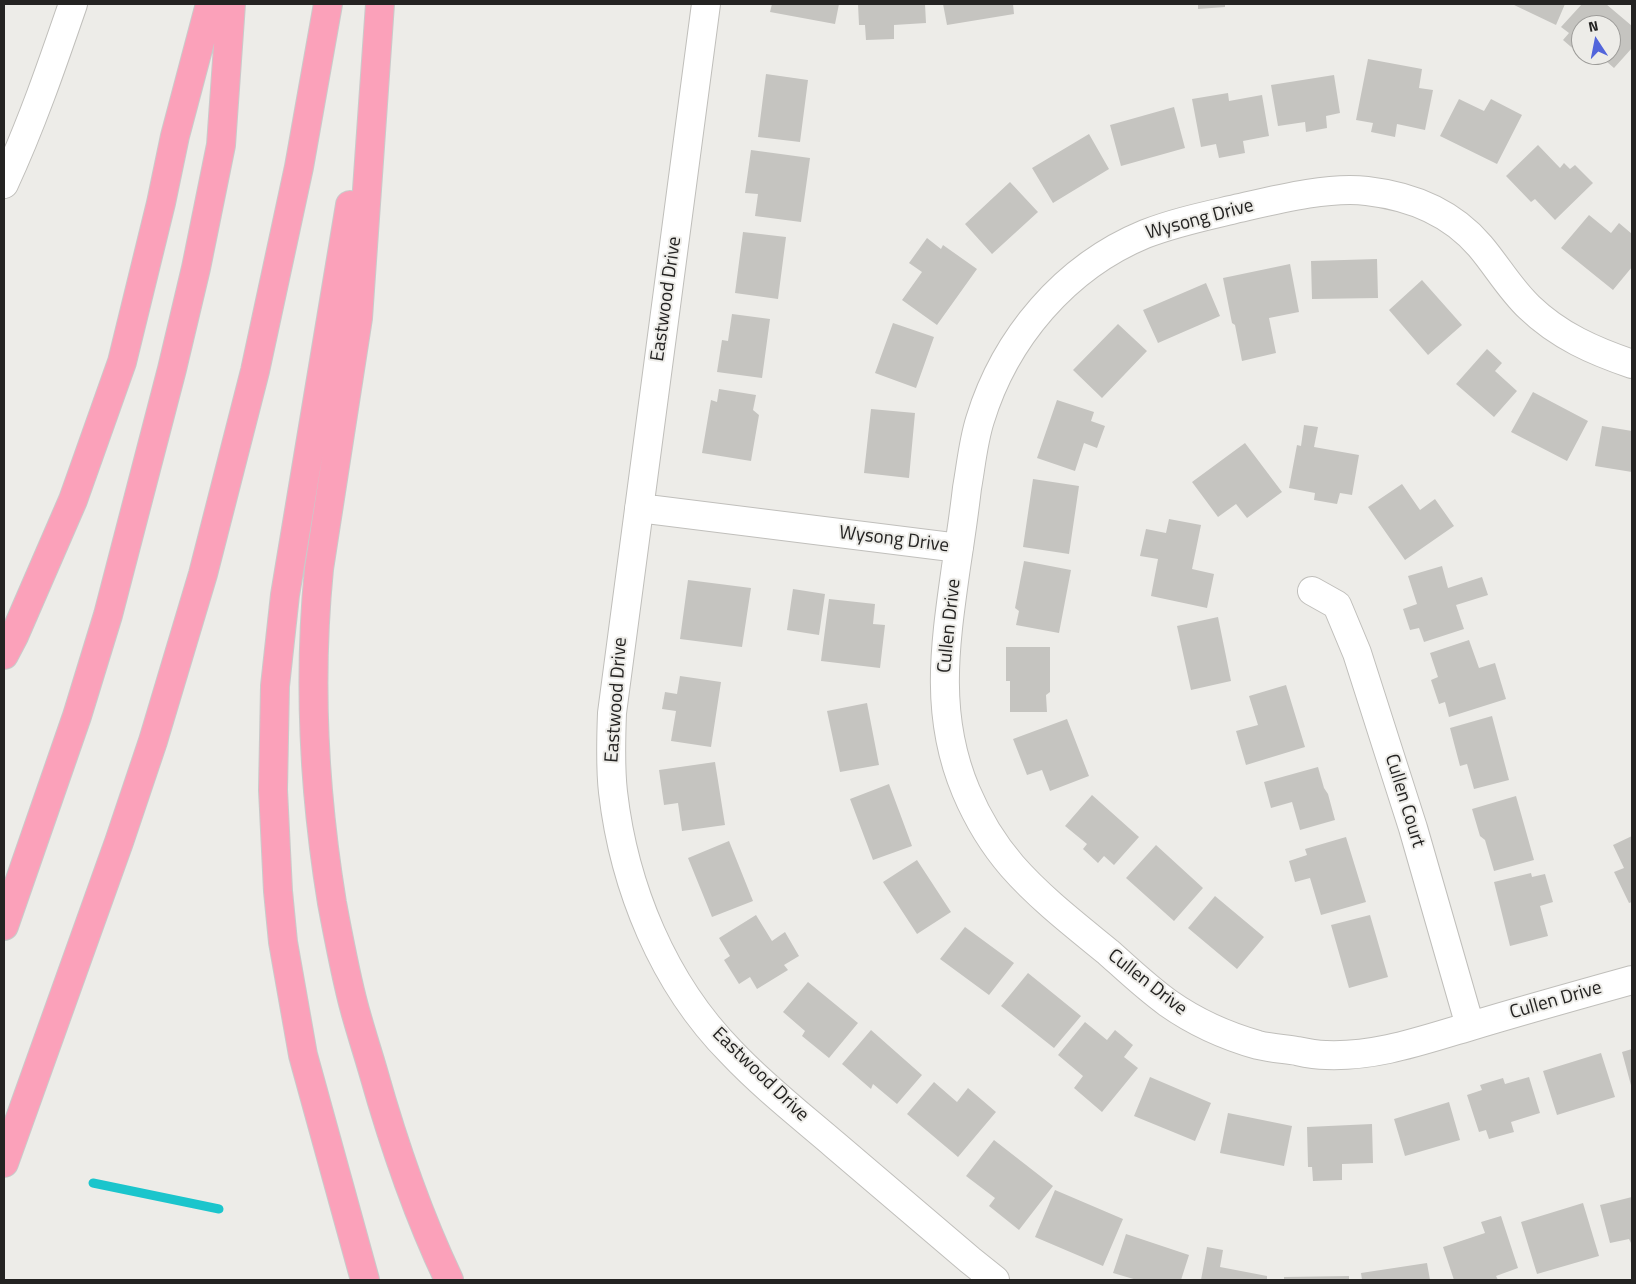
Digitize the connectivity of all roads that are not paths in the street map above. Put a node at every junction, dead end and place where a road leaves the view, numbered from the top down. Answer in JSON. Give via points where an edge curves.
{"nodes":[{"id":1,"x":73,"y":4,"type":"edge"},
{"id":2,"x":210,"y":4,"type":"edge"},
{"id":3,"x":231,"y":4,"type":"edge"},
{"id":4,"x":328,"y":4,"type":"edge"},
{"id":5,"x":380,"y":4,"type":"edge"},
{"id":6,"x":706,"y":4,"type":"edge"},
{"id":7,"x":378,"y":39,"type":"junction"},
{"id":8,"x":4,"y":184,"type":"edge"},
{"id":9,"x":1632,"y":364,"type":"edge"},
{"id":10,"x":639,"y":508,"type":"junction"},
{"id":11,"x":959,"y":548,"type":"junction"},
{"id":12,"x":1312,"y":591,"type":"dead end"},
{"id":13,"x":4,"y":655,"type":"edge"},
{"id":14,"x":4,"y":926,"type":"edge"},
{"id":15,"x":1632,"y":980,"type":"edge"},
{"id":16,"x":1470,"y":1026,"type":"junction"},
{"id":17,"x":4,"y":1162,"type":"edge"},
{"id":18,"x":365,"y":1280,"type":"edge"},
{"id":19,"x":449,"y":1280,"type":"edge"},
{"id":20,"x":996,"y":1280,"type":"edge"}],
"edges":[{"from":1,"to":8,"type":"street","via":[[30,127]]},
{"from":2,"to":13,"type":"highway","via":[[122,362],[74,500]]},
{"from":3,"to":14,"type":"highway","via":[[221,145],[172,369],[108,615],[74,725]]},
{"from":4,"to":17,"type":"highway","via":[[299,167],[255,371],[203,574],[119,842]]},
{"from":5,"to":7,"type":"highway"},
{"from":6,"to":10,"type":"street","name":"Eastwood Drive"},
{"from":7,"to":18,"type":"highway","via":[[284,595],[273,738],[278,891],[291,991],[303,1055]]},
{"from":7,"to":19,"type":"highway","via":[[358,318],[316,600],[315,752],[327,869],[352,998],[388,1123],[417,1205]]},
{"from":9,"to":11,"type":"street","name":"Wysong Drive","via":[[1562,334],[1518,296],[1479,245],[1460,227],[1438,212],[1407,199],[1359,190],[1332,191],[1188,219],[1138,237],[1086,267],[1062,287],[1018,339],[993,384],[980,421]]},
{"from":10,"to":11,"type":"street","name":"Wysong Drive"},
{"from":10,"to":20,"type":"street","name":"Eastwood Drive","via":[[614,686],[611,765],[624,855],[650,930],[689,1001],[730,1052]]},
{"from":11,"to":16,"type":"street","name":"Cullen Drive","via":[[945,652],[948,731],[963,783],[979,818],[1026,881],[1167,1002],[1210,1027],[1260,1046],[1324,1055],[1361,1054],[1414,1043]]},
{"from":12,"to":16,"type":"street","name":"Cullen Court","via":[[1337,605],[1357,653],[1410,818]]},
{"from":15,"to":16,"type":"street","name":"Cullen Drive"}]}
